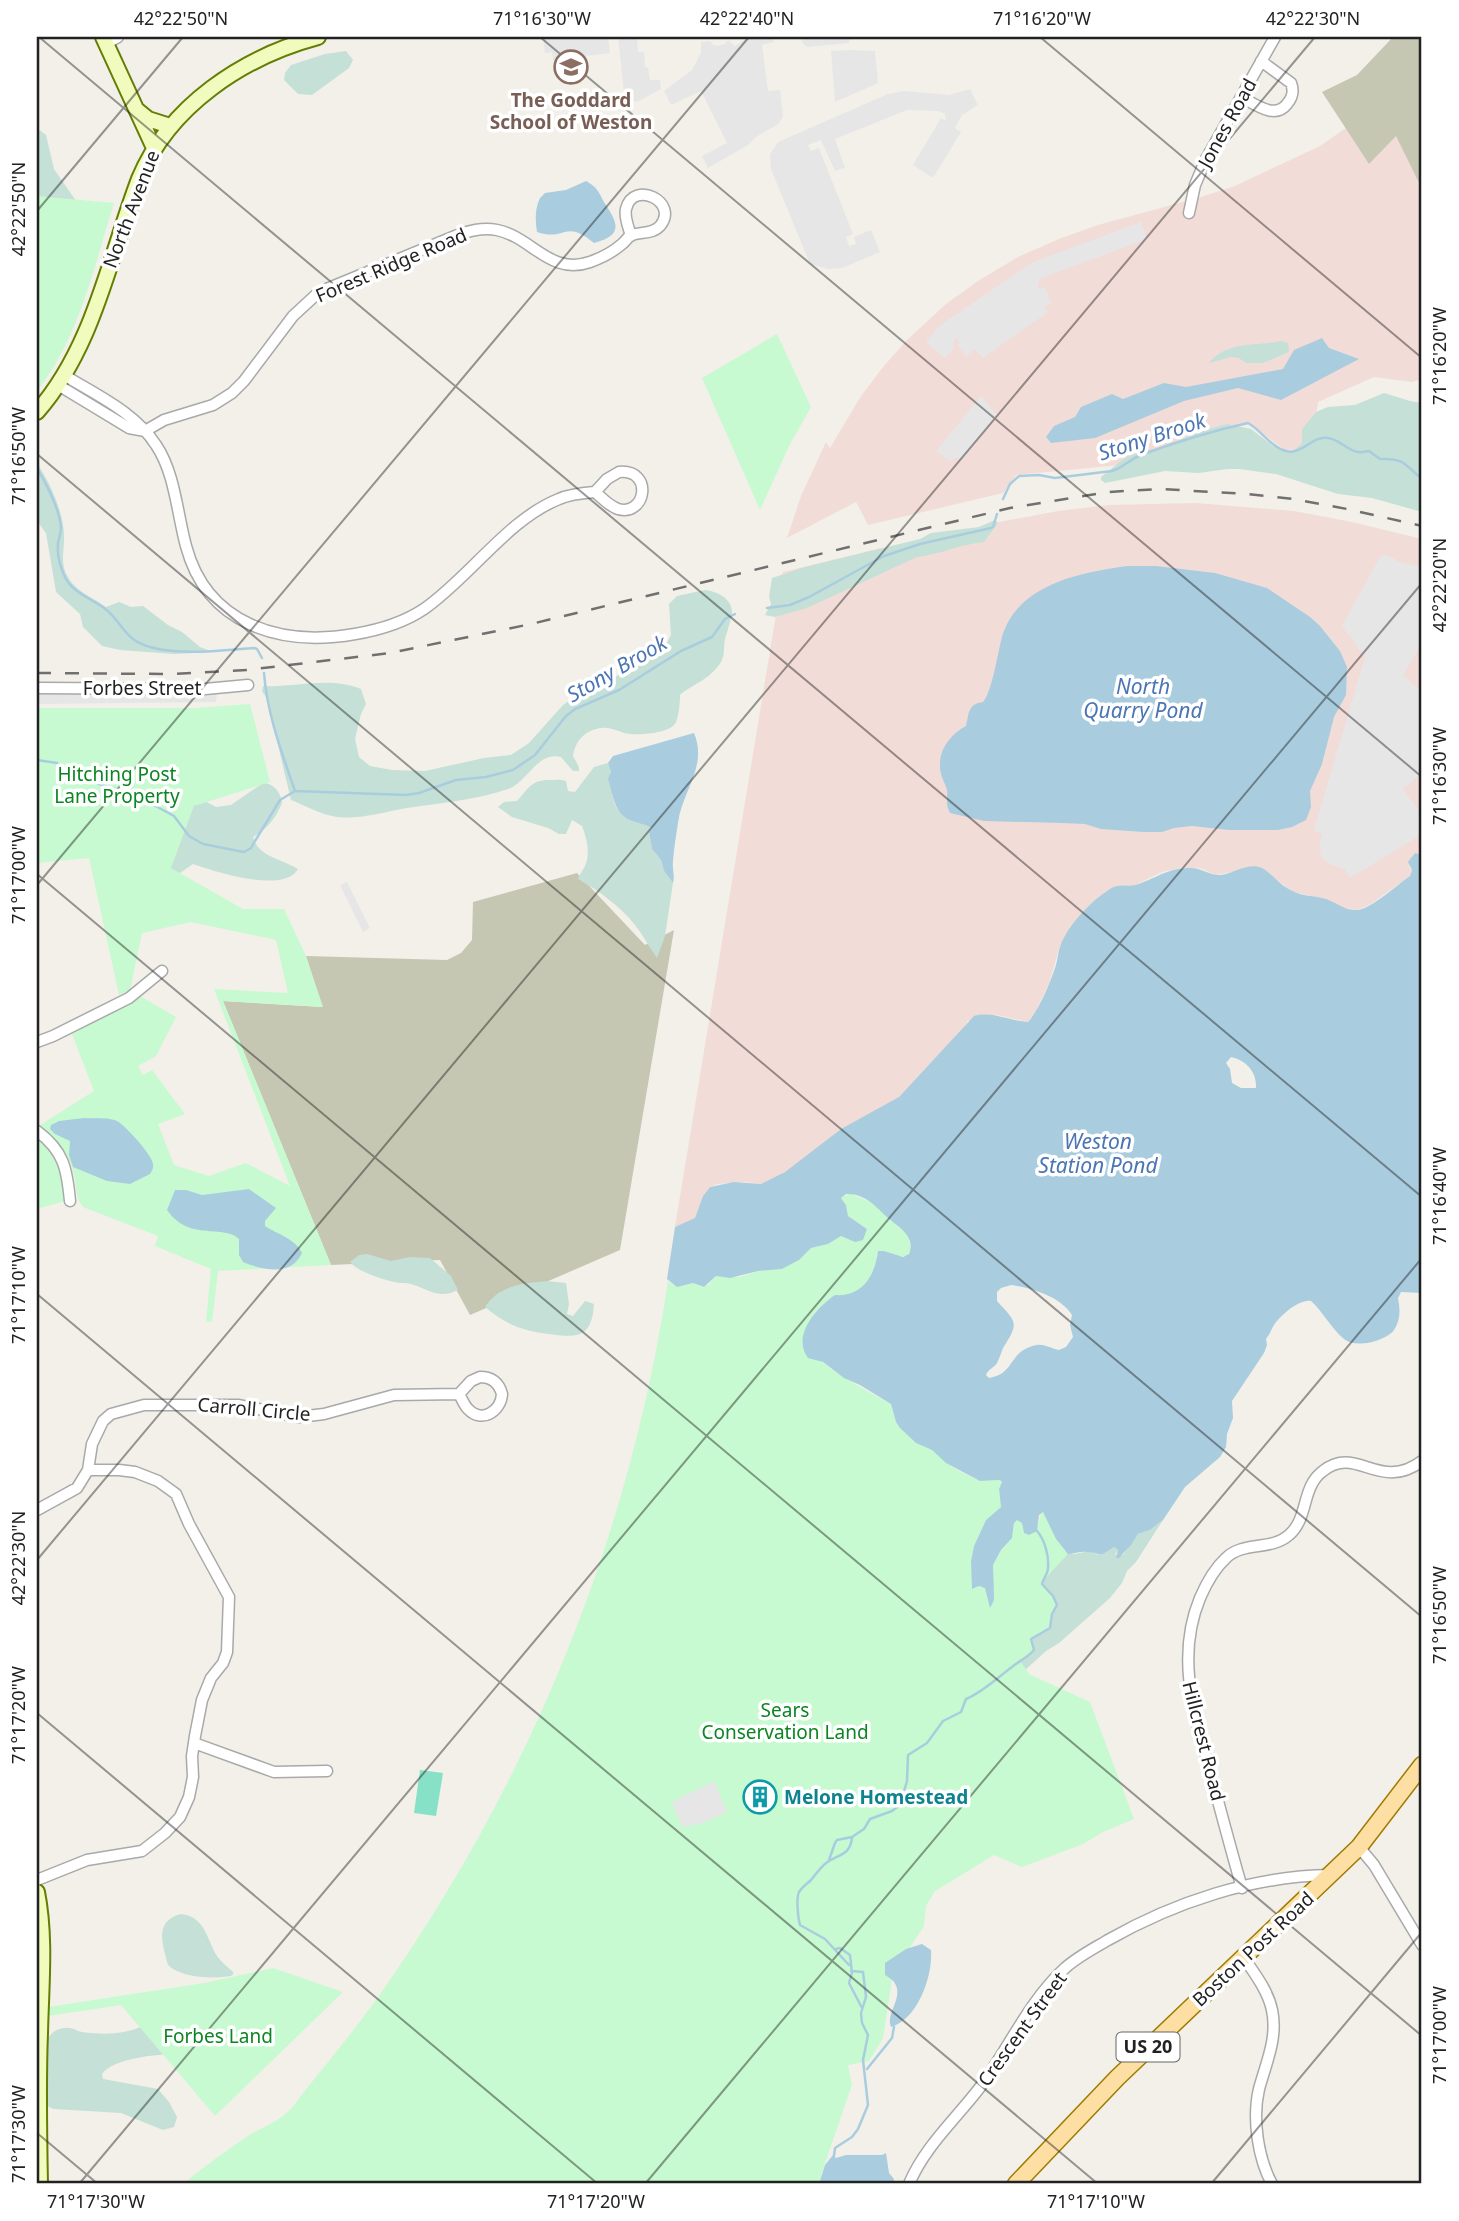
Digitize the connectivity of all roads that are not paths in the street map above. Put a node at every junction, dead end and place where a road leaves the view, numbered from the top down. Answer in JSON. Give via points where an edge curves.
{"nodes":[{"id":1,"x":318,"y":37,"type":"edge"},
{"id":2,"x":1275,"y":37,"type":"edge"},
{"id":3,"x":109,"y":39,"type":"edge"},
{"id":4,"x":1261,"y":61,"type":"junction"},
{"id":5,"x":1241,"y":97,"type":"junction"},
{"id":6,"x":135,"y":107,"type":"junction"},
{"id":7,"x":170,"y":126,"type":"junction"},
{"id":8,"x":154,"y":148,"type":"junction"},
{"id":9,"x":1189,"y":213,"type":"dead end"},
{"id":10,"x":631,"y":236,"type":"junction"},
{"id":11,"x":61,"y":380,"type":"junction"},
{"id":12,"x":37,"y":412,"type":"edge"},
{"id":13,"x":145,"y":431,"type":"junction"},
{"id":14,"x":595,"y":492,"type":"junction"},
{"id":15,"x":248,"y":685,"type":"dead end"},
{"id":16,"x":37,"y":688,"type":"edge"},
{"id":17,"x":162,"y":971,"type":"dead end"},
{"id":18,"x":37,"y":1042,"type":"edge"},
{"id":19,"x":37,"y":1131,"type":"edge"},
{"id":20,"x":70,"y":1201,"type":"dead end"},
{"id":21,"x":459,"y":1394,"type":"junction"},
{"id":22,"x":1422,"y":1461,"type":"edge"},
{"id":23,"x":88,"y":1471,"type":"junction"},
{"id":24,"x":37,"y":1510,"type":"edge"},
{"id":25,"x":194,"y":1743,"type":"junction"},
{"id":26,"x":1422,"y":1765,"type":"edge"},
{"id":27,"x":327,"y":1771,"type":"dead end"},
{"id":28,"x":1359,"y":1847,"type":"junction"},
{"id":29,"x":1331,"y":1875,"type":"junction"},
{"id":30,"x":37,"y":1880,"type":"edge"},
{"id":31,"x":1242,"y":1888,"type":"junction"},
{"id":32,"x":37,"y":1892,"type":"edge"},
{"id":33,"x":39,"y":1919,"type":"edge"},
{"id":34,"x":1422,"y":1945,"type":"edge"},
{"id":35,"x":1244,"y":1958,"type":"junction"},
{"id":36,"x":40,"y":2184,"type":"edge"},
{"id":37,"x":909,"y":2184,"type":"edge"},
{"id":38,"x":1016,"y":2184,"type":"edge"},
{"id":39,"x":1272,"y":2184,"type":"edge"}],
"edges":[{"from":1,"to":7,"type":"main road","name":"North Avenue","via":[[242,70],[195,102]]},
{"from":2,"to":4,"type":"street","name":"Jones Road"},
{"from":3,"to":6,"type":"main road"},
{"from":4,"to":5,"type":"street","name":"Jones Road"},
{"from":4,"to":5,"type":"street","via":[[1291,83],[1288,103],[1270,111]]},
{"from":5,"to":9,"type":"street","name":"Jones Road","via":[[1202,167]]},
{"from":6,"to":7,"type":"main road","via":[[148,119]]},
{"from":6,"to":8,"type":"main road"},
{"from":7,"to":8,"type":"main road","name":"North Avenue"},
{"from":8,"to":11,"type":"main road","name":"North Avenue","via":[[82,339]]},
{"from":10,"to":10,"type":"street","name":"Forest Ridge Road","via":[[660,226],[664,209],[657,198],[641,195],[630,201],[626,213]]},
{"from":10,"to":13,"type":"street","name":"Forest Ridge Road","via":[[603,256],[574,266],[555,262],[509,234],[478,229],[331,286],[293,316],[232,393]]},
{"from":11,"to":12,"type":"main road","name":"North Avenue"},
{"from":11,"to":13,"type":"street","via":[[129,428]]},
{"from":13,"to":14,"type":"street","via":[[165,462],[189,555],[204,587],[242,621],[290,636],[346,636],[408,619],[538,510],[565,496]]},
{"from":14,"to":14,"type":"street","via":[[613,475],[625,472],[637,477],[643,489],[640,500],[625,510]]},
{"from":15,"to":16,"type":"street","name":"Forbes Street"},
{"from":17,"to":18,"type":"street","via":[[129,998]]},
{"from":19,"to":20,"type":"street","via":[[57,1147]]},
{"from":21,"to":21,"type":"street","name":"Carroll Circle","via":[[468,1409],[479,1415],[494,1412],[502,1398],[497,1383],[486,1377],[474,1379]]},
{"from":21,"to":23,"type":"street","name":"Carroll Circle","via":[[394,1395],[324,1415],[299,1417],[238,1405],[144,1405],[111,1414],[103,1421],[92,1444]]},
{"from":22,"to":31,"type":"street","name":"Hillcrest Road","via":[[1399,1473],[1385,1474],[1349,1462],[1323,1470],[1311,1483],[1298,1525],[1290,1535],[1230,1553],[1214,1572],[1196,1608],[1187,1652],[1190,1692]]},
{"from":23,"to":24,"type":"street","via":[[77,1488]]},
{"from":23,"to":25,"type":"street","via":[[135,1472],[176,1494],[229,1597],[227,1652],[202,1700]]},
{"from":25,"to":27,"type":"street","via":[[274,1772]]},
{"from":25,"to":30,"type":"street","via":[[189,1797],[180,1817],[165,1833],[142,1851],[87,1860]]},
{"from":26,"to":28,"type":"main road","name":"Boston Post Road","number":"US 20"},
{"from":28,"to":29,"type":"main road","name":"Boston Post Road","number":"US 20"},
{"from":28,"to":34,"type":"street"},
{"from":29,"to":31,"type":"street","name":"Crescent Street"},
{"from":29,"to":35,"type":"main road","name":"Boston Post Road","number":"US 20"},
{"from":31,"to":37,"type":"street","name":"Crescent Street","via":[[1151,1918],[1063,1970],[918,2164]]},
{"from":32,"to":33,"type":"main road"},
{"from":33,"to":36,"type":"main road"},
{"from":35,"to":38,"type":"main road","name":"Boston Post Road","number":"US 20","via":[[1117,2078]]},
{"from":35,"to":39,"type":"street","via":[[1265,1992],[1274,2022],[1257,2104],[1259,2140]]}]}
